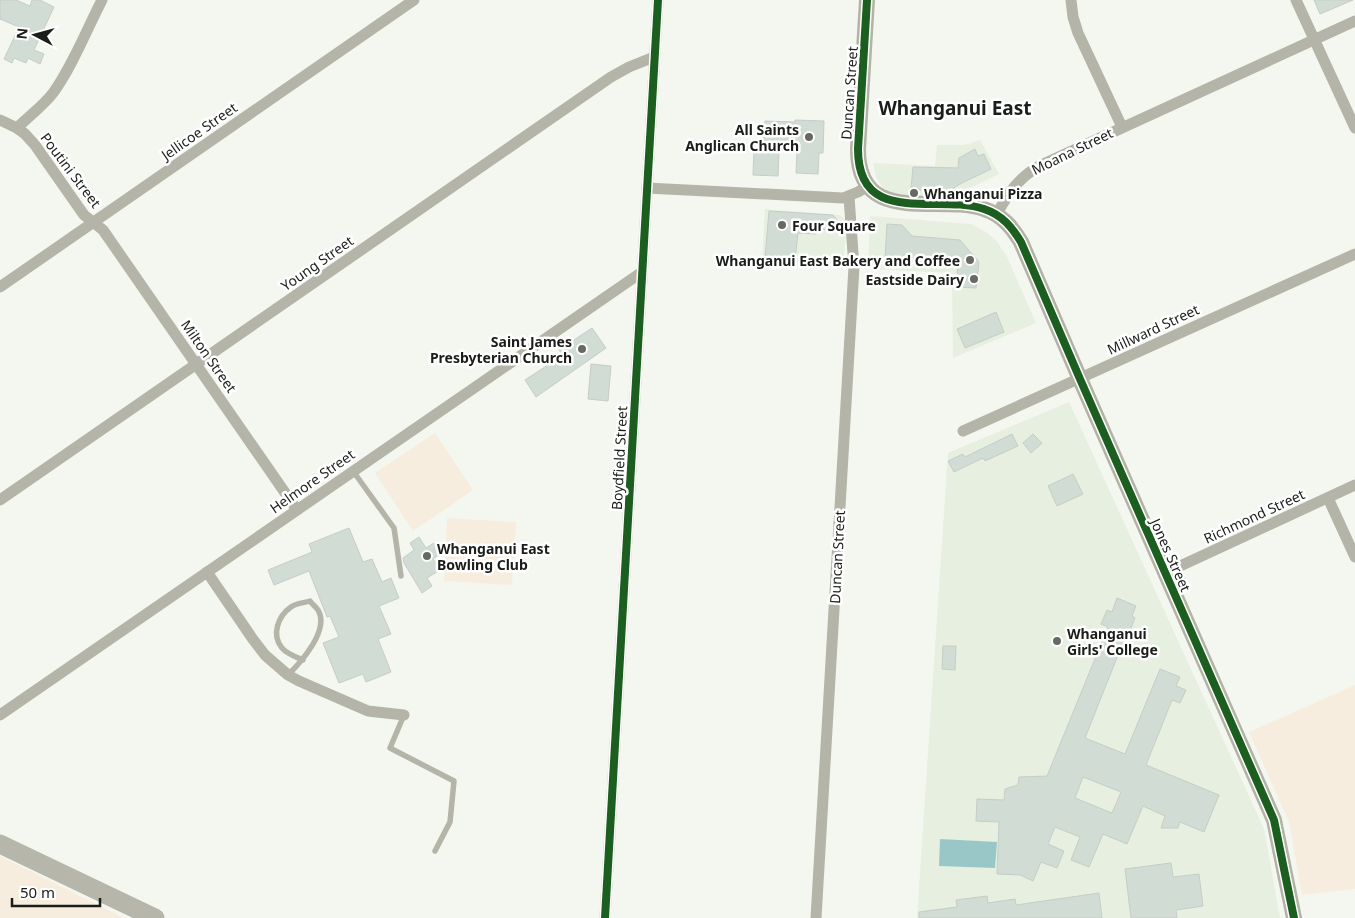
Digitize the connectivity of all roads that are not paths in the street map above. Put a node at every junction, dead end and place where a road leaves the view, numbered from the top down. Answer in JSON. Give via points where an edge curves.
{"nodes":[{"id":1,"x":102,"y":0,"type":"edge"},
{"id":2,"x":414,"y":0,"type":"edge"},
{"id":3,"x":658,"y":0,"type":"edge"},
{"id":4,"x":867,"y":0,"type":"edge"},
{"id":5,"x":1070,"y":0,"type":"edge"},
{"id":6,"x":1296,"y":0,"type":"edge"},
{"id":7,"x":1355,"y":21,"type":"edge"},
{"id":8,"x":1314,"y":40,"type":"junction"},
{"id":9,"x":654,"y":58,"type":"junction"},
{"id":10,"x":0,"y":120,"type":"edge"},
{"id":11,"x":1122,"y":127,"type":"junction"},
{"id":12,"x":17,"y":128,"type":"junction"},
{"id":13,"x":1355,"y":128,"type":"edge"},
{"id":14,"x":868,"y":186,"type":"junction"},
{"id":15,"x":647,"y":188,"type":"junction"},
{"id":16,"x":849,"y":197,"type":"junction"},
{"id":17,"x":996,"y":215,"type":"junction"},
{"id":18,"x":94,"y":222,"type":"junction"},
{"id":19,"x":1355,"y":254,"type":"edge"},
{"id":20,"x":642,"y":272,"type":"junction"},
{"id":21,"x":0,"y":287,"type":"edge"},
{"id":22,"x":196,"y":364,"type":"junction"},
{"id":23,"x":1080,"y":379,"type":"junction"},
{"id":24,"x":963,"y":432,"type":"dead end"},
{"id":25,"x":353,"y":471,"type":"junction"},
{"id":26,"x":1355,"y":485,"type":"edge"},
{"id":27,"x":1328,"y":498,"type":"junction"},
{"id":28,"x":0,"y":500,"type":"edge"},
{"id":29,"x":297,"y":510,"type":"junction"},
{"id":30,"x":1355,"y":557,"type":"edge"},
{"id":31,"x":207,"y":572,"type":"junction"},
{"id":32,"x":1166,"y":573,"type":"junction"},
{"id":33,"x":401,"y":576,"type":"dead end"},
{"id":34,"x":302,"y":660,"type":"junction"},
{"id":35,"x":288,"y":675,"type":"junction"},
{"id":36,"x":0,"y":715,"type":"edge"},
{"id":37,"x":404,"y":715,"type":"joint"},
{"id":38,"x":0,"y":844,"type":"edge"},
{"id":39,"x":435,"y":851,"type":"dead end"},
{"id":40,"x":155,"y":918,"type":"edge"},
{"id":41,"x":605,"y":918,"type":"edge"},
{"id":42,"x":816,"y":918,"type":"edge"},
{"id":43,"x":1294,"y":918,"type":"edge"}],
"edges":[{"from":1,"to":12,"type":"street","via":[[54,92]]},
{"from":2,"to":18,"type":"street","name":"Jellicoe Street"},
{"from":3,"to":9,"type":"street","name":"Boydfield Street"},
{"from":4,"to":14,"type":"main road","name":"Duncan Street","via":[[858,149],[859,169]]},
{"from":5,"to":11,"type":"street","via":[[1078,33]]},
{"from":6,"to":8,"type":"street"},
{"from":7,"to":8,"type":"street","name":"Moana Street"},
{"from":8,"to":11,"type":"street","name":"Moana Street"},
{"from":8,"to":13,"type":"street"},
{"from":9,"to":15,"type":"street","name":"Boydfield Street"},
{"from":9,"to":22,"type":"street","name":"Young Street","via":[[611,77]]},
{"from":10,"to":12,"type":"street","name":"Poutini Street"},
{"from":11,"to":17,"type":"street","name":"Moana Street","via":[[1025,174]]},
{"from":12,"to":18,"type":"street","name":"Poutini Street","via":[[35,145],[84,215]]},
{"from":14,"to":16,"type":"street"},
{"from":14,"to":17,"type":"main road","via":[[881,197],[896,202],[971,207]]},
{"from":15,"to":16,"type":"street"},
{"from":15,"to":20,"type":"street","name":"Boydfield Street"},
{"from":16,"to":42,"type":"street","name":"Duncan Street","via":[[854,268]]},
{"from":17,"to":23,"type":"main road","name":"Jones Street","via":[[1013,229],[1021,242]]},
{"from":18,"to":21,"type":"street","name":"Jellicoe Street"},
{"from":18,"to":22,"type":"street","name":"Milton Street","via":[[103,230]]},
{"from":19,"to":23,"type":"street","name":"Millward Street"},
{"from":20,"to":25,"type":"street","name":"Helmore Street"},
{"from":20,"to":41,"type":"street","name":"Boydfield Street"},
{"from":22,"to":28,"type":"street","name":"Young Street"},
{"from":22,"to":29,"type":"street","name":"Milton Street"},
{"from":23,"to":24,"type":"street","name":"Millward Street"},
{"from":23,"to":32,"type":"main road","name":"Jones Street"},
{"from":25,"to":29,"type":"street","name":"Helmore Street"},
{"from":25,"to":33,"type":"lane","via":[[394,528]]},
{"from":26,"to":27,"type":"street","name":"Richmond Street"},
{"from":27,"to":30,"type":"street"},
{"from":27,"to":32,"type":"street","name":"Richmond Street"},
{"from":29,"to":31,"type":"street","name":"Helmore Street"},
{"from":31,"to":35,"type":"street","via":[[265,655]]},
{"from":31,"to":36,"type":"street","name":"Helmore Street"},
{"from":32,"to":43,"type":"main road","name":"Jones Street","via":[[1274,820]]},
{"from":34,"to":34,"type":"lane","via":[[320,631],[319,611],[310,601],[292,606],[282,615],[276,638],[282,648]]},
{"from":34,"to":35,"type":"lane"},
{"from":35,"to":37,"type":"street","via":[[368,711]]},
{"from":37,"to":39,"type":"lane","via":[[390,748],[454,781],[450,822]]},
{"from":38,"to":40,"type":"main road"}]}
